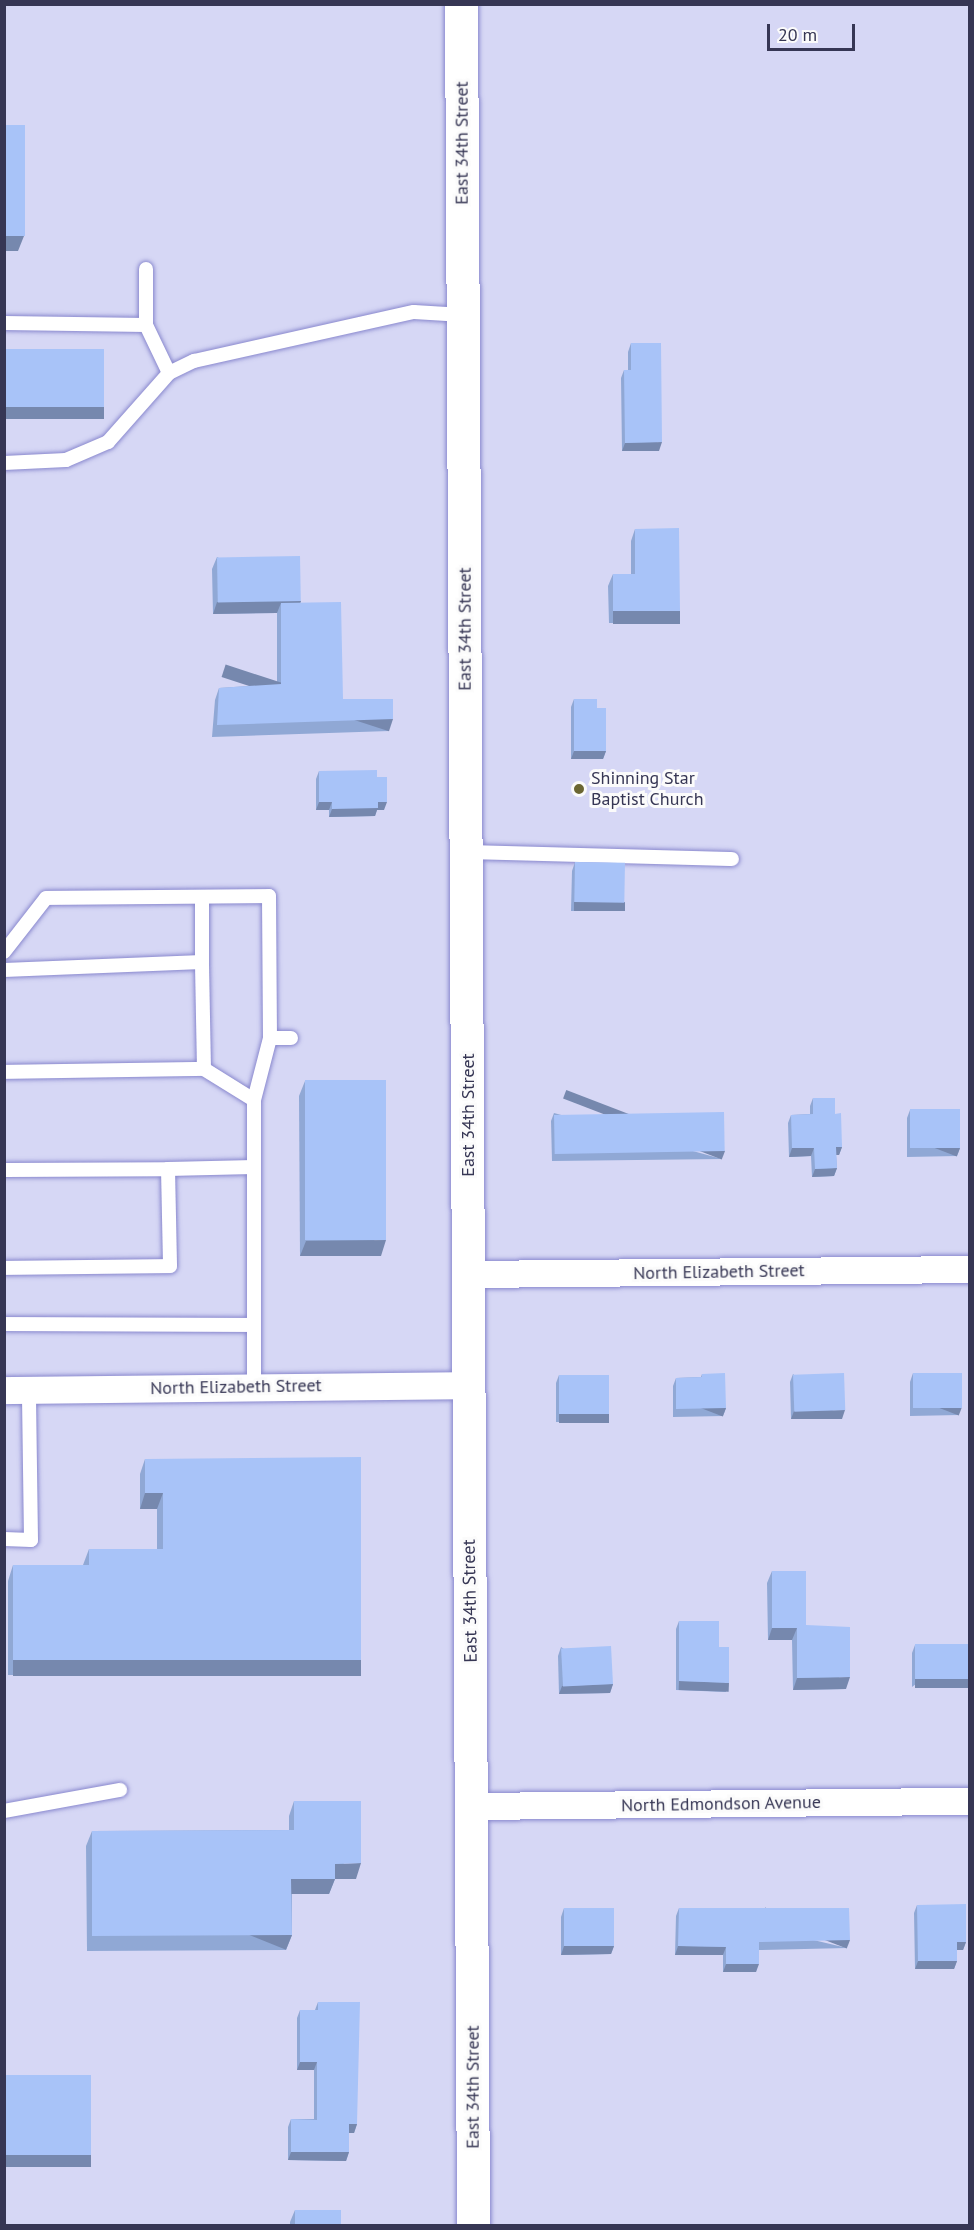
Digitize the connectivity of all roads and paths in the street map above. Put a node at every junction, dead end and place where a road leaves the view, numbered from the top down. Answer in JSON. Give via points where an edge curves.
{"nodes":[{"id":1,"x":461,"y":4,"type":"edge"},
{"id":2,"x":146,"y":269,"type":"dead end"},
{"id":3,"x":463,"y":315,"type":"junction"},
{"id":4,"x":4,"y":323,"type":"edge"},
{"id":5,"x":146,"y":325,"type":"junction"},
{"id":6,"x":170,"y":373,"type":"junction"},
{"id":7,"x":4,"y":463,"type":"edge"},
{"id":8,"x":466,"y":852,"type":"junction"},
{"id":9,"x":732,"y":860,"type":"dead end"},
{"id":10,"x":202,"y":897,"type":"junction"},
{"id":11,"x":4,"y":952,"type":"edge"},
{"id":12,"x":202,"y":962,"type":"junction"},
{"id":13,"x":4,"y":970,"type":"edge"},
{"id":14,"x":270,"y":1038,"type":"junction"},
{"id":15,"x":291,"y":1038,"type":"dead end"},
{"id":16,"x":204,"y":1069,"type":"junction"},
{"id":17,"x":4,"y":1071,"type":"edge"},
{"id":18,"x":254,"y":1100,"type":"junction"},
{"id":19,"x":254,"y":1167,"type":"junction"},
{"id":20,"x":168,"y":1169,"type":"junction"},
{"id":21,"x":4,"y":1170,"type":"edge"},
{"id":22,"x":4,"y":1268,"type":"edge"},
{"id":23,"x":969,"y":1269,"type":"edge"},
{"id":24,"x":469,"y":1274,"type":"junction"},
{"id":25,"x":4,"y":1324,"type":"edge"},
{"id":26,"x":254,"y":1325,"type":"junction"},
{"id":27,"x":468,"y":1385,"type":"junction"},
{"id":28,"x":254,"y":1387,"type":"junction"},
{"id":29,"x":17,"y":1390,"type":"edge"},
{"id":30,"x":4,"y":1539,"type":"edge"},
{"id":31,"x":120,"y":1790,"type":"dead end"},
{"id":32,"x":969,"y":1801,"type":"edge"},
{"id":33,"x":472,"y":1806,"type":"junction"},
{"id":34,"x":4,"y":1811,"type":"edge"},
{"id":35,"x":473,"y":2226,"type":"edge"}],
"edges":[{"from":1,"to":3,"type":"main road","name":"East 34th Street"},
{"from":2,"to":5,"type":"lane"},
{"from":3,"to":6,"type":"lane","via":[[414,312],[194,361]]},
{"from":3,"to":8,"type":"main road","name":"East 34th Street"},
{"from":4,"to":5,"type":"lane"},
{"from":5,"to":6,"type":"lane"},
{"from":6,"to":7,"type":"lane","via":[[108,442],[66,460]]},
{"from":8,"to":9,"type":"lane"},
{"from":8,"to":24,"type":"main road","name":"East 34th Street"},
{"from":10,"to":11,"type":"lane","via":[[46,897]]},
{"from":10,"to":12,"type":"lane"},
{"from":10,"to":14,"type":"lane","via":[[269,896]]},
{"from":12,"to":13,"type":"lane"},
{"from":12,"to":16,"type":"lane"},
{"from":14,"to":15,"type":"lane"},
{"from":14,"to":18,"type":"lane"},
{"from":16,"to":17,"type":"lane"},
{"from":16,"to":18,"type":"lane"},
{"from":18,"to":19,"type":"lane"},
{"from":19,"to":20,"type":"lane"},
{"from":19,"to":26,"type":"lane"},
{"from":20,"to":21,"type":"lane"},
{"from":20,"to":22,"type":"lane","via":[[170,1266]]},
{"from":23,"to":24,"type":"street","name":"North Elizabeth Street"},
{"from":24,"to":27,"type":"main road","name":"East 34th Street"},
{"from":25,"to":26,"type":"lane"},
{"from":26,"to":28,"type":"lane"},
{"from":27,"to":28,"type":"street","name":"North Elizabeth Street"},
{"from":27,"to":33,"type":"main road","name":"East 34th Street"},
{"from":28,"to":29,"type":"street","name":"North Elizabeth Street"},
{"from":29,"to":30,"type":"lane","via":[[31,1540]]},
{"from":31,"to":34,"type":"lane"},
{"from":32,"to":33,"type":"street","name":"North Edmondson Avenue"},
{"from":33,"to":35,"type":"main road","name":"East 34th Street"}]}
